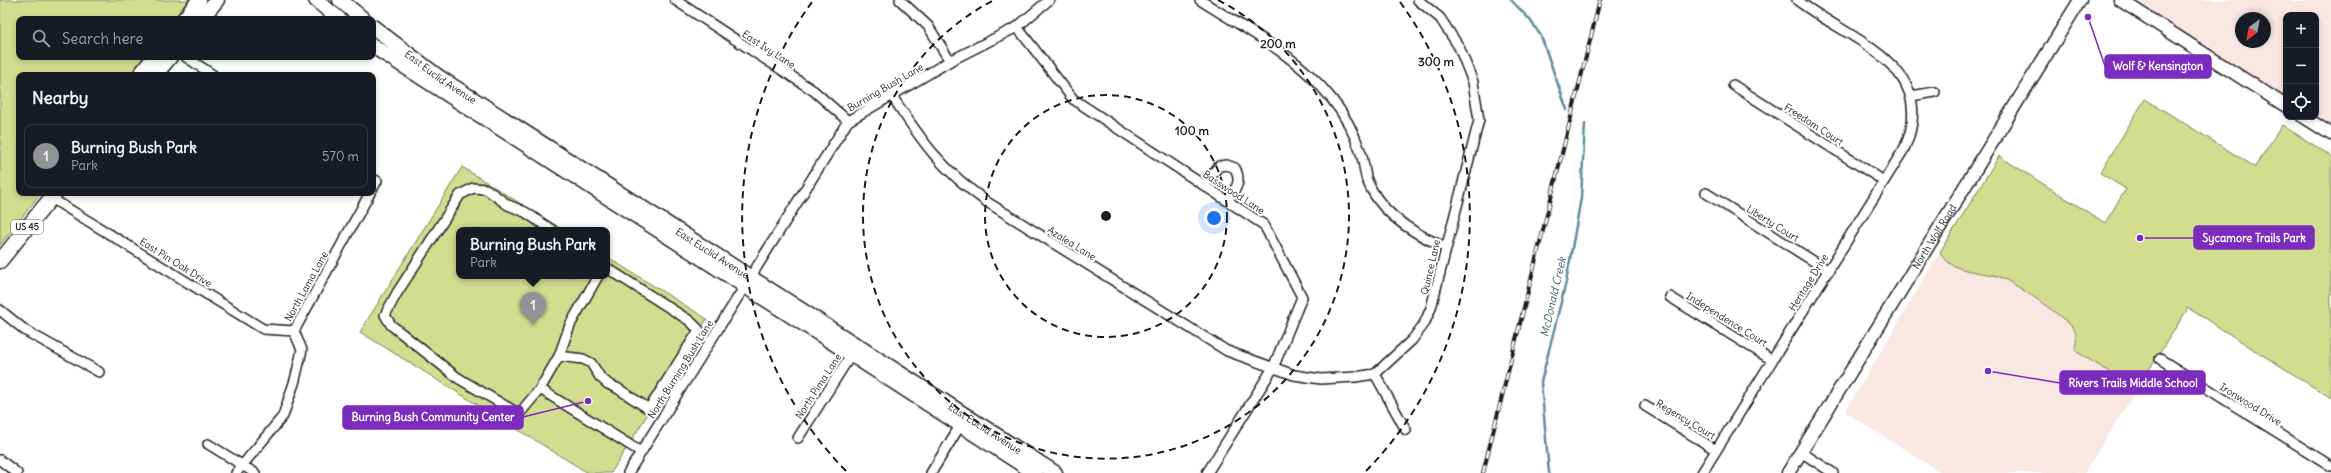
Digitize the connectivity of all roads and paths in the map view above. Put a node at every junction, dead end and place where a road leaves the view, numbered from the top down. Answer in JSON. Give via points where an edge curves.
{"nodes":[{"id":1,"x":199,"y":0,"type":"edge"},
{"id":2,"x":217,"y":0,"type":"edge"},
{"id":3,"x":316,"y":0,"type":"edge"},
{"id":4,"x":340,"y":0,"type":"edge"},
{"id":5,"x":675,"y":0,"type":"edge"},
{"id":6,"x":900,"y":0,"type":"edge"},
{"id":7,"x":1048,"y":0,"type":"edge"},
{"id":8,"x":1200,"y":0,"type":"edge"},
{"id":9,"x":1418,"y":0,"type":"edge"},
{"id":10,"x":1797,"y":0,"type":"edge"},
{"id":11,"x":2080,"y":0,"type":"edge"},
{"id":12,"x":2120,"y":0,"type":"edge"},
{"id":13,"x":186,"y":16,"type":"edge"},
{"id":14,"x":204,"y":16,"type":"edge"},
{"id":15,"x":335,"y":16,"type":"edge"},
{"id":16,"x":359,"y":16,"type":"edge"},
{"id":17,"x":1017,"y":27,"type":"junction"},
{"id":18,"x":376,"y":29,"type":"edge"},
{"id":19,"x":376,"y":48,"type":"edge"},
{"id":20,"x":152,"y":60,"type":"edge"},
{"id":21,"x":168,"y":60,"type":"edge"},
{"id":22,"x":190,"y":60,"type":"edge"},
{"id":23,"x":950,"y":61,"type":"junction"},
{"id":24,"x":142,"y":72,"type":"edge"},
{"id":25,"x":158,"y":72,"type":"edge"},
{"id":26,"x":208,"y":72,"type":"edge"},
{"id":27,"x":1733,"y":85,"type":"dead end"},
{"id":28,"x":1934,"y":92,"type":"dead end"},
{"id":29,"x":892,"y":96,"type":"junction"},
{"id":30,"x":1911,"y":96,"type":"junction"},
{"id":31,"x":2283,"y":104,"type":"edge"},
{"id":32,"x":2309,"y":120,"type":"edge"},
{"id":33,"x":848,"y":121,"type":"junction"},
{"id":34,"x":2331,"y":134,"type":"edge"},
{"id":35,"x":1884,"y":182,"type":"junction"},
{"id":36,"x":1204,"y":185,"type":"junction"},
{"id":37,"x":1706,"y":193,"type":"dead end"},
{"id":38,"x":52,"y":196,"type":"edge"},
{"id":39,"x":55,"y":196,"type":"edge"},
{"id":40,"x":368,"y":196,"type":"edge"},
{"id":41,"x":1228,"y":201,"type":"junction"},
{"id":42,"x":548,"y":227,"type":"edge"},
{"id":43,"x":1445,"y":247,"type":"junction"},
{"id":44,"x":0,"y":262,"type":"edge"},
{"id":45,"x":610,"y":270,"type":"edge"},
{"id":46,"x":1829,"y":270,"type":"junction"},
{"id":47,"x":596,"y":279,"type":"edge"},
{"id":48,"x":748,"y":282,"type":"junction"},
{"id":49,"x":1670,"y":296,"type":"dead end"},
{"id":50,"x":0,"y":310,"type":"edge"},
{"id":51,"x":294,"y":331,"type":"junction"},
{"id":52,"x":854,"y":350,"type":"junction"},
{"id":53,"x":559,"y":356,"type":"junction"},
{"id":54,"x":2160,"y":359,"type":"dead end"},
{"id":55,"x":1772,"y":360,"type":"junction"},
{"id":56,"x":1273,"y":368,"type":"junction"},
{"id":57,"x":99,"y":372,"type":"dead end"},
{"id":58,"x":1375,"y":374,"type":"junction"},
{"id":59,"x":540,"y":389,"type":"junction"},
{"id":60,"x":1645,"y":406,"type":"dead end"},
{"id":61,"x":963,"y":421,"type":"junction"},
{"id":62,"x":1406,"y":430,"type":"dead end"},
{"id":63,"x":798,"y":438,"type":"dead end"},
{"id":64,"x":208,"y":444,"type":"dead end"},
{"id":65,"x":1716,"y":450,"type":"junction"},
{"id":66,"x":641,"y":452,"type":"junction"},
{"id":67,"x":1801,"y":452,"type":"junction"},
{"id":68,"x":0,"y":460,"type":"edge"},
{"id":69,"x":242,"y":464,"type":"junction"},
{"id":70,"x":2331,"y":466,"type":"edge"},
{"id":71,"x":17,"y":473,"type":"edge"},
{"id":72,"x":236,"y":473,"type":"edge"},
{"id":73,"x":255,"y":473,"type":"edge"},
{"id":74,"x":628,"y":473,"type":"edge"},
{"id":75,"x":931,"y":473,"type":"edge"},
{"id":76,"x":1035,"y":473,"type":"edge"},
{"id":77,"x":1055,"y":473,"type":"edge"},
{"id":78,"x":1207,"y":473,"type":"edge"},
{"id":79,"x":1702,"y":473,"type":"edge"},
{"id":80,"x":1788,"y":473,"type":"edge"},
{"id":81,"x":1834,"y":473,"type":"edge"}],
"edges":[{"from":1,"to":13,"type":"main road"},
{"from":2,"to":14,"type":"main road"},
{"from":3,"to":15,"type":"main road"},
{"from":4,"to":16,"type":"main road"},
{"from":5,"to":33,"type":"street","name":"East Ivy Lane","via":[[814,91]]},
{"from":6,"to":23,"type":"street","via":[[928,26]]},
{"from":7,"to":17,"type":"street","name":"Burning Bush Lane"},
{"from":8,"to":43,"type":"street","via":[[1288,56],[1314,78],[1349,122],[1362,154],[1367,180],[1378,199],[1392,215],[1419,236]]},
{"from":9,"to":43,"type":"street","name":"Quince Lane","via":[[1440,18],[1459,47],[1473,82],[1478,120]]},
{"from":10,"to":30,"type":"street","name":"Heritage Drive","via":[[1887,59],[1902,76]]},
{"from":11,"to":67,"type":"main road","name":"North Wolf Road"},
{"from":12,"to":31,"type":"main road"},
{"from":17,"to":23,"type":"street","name":"Burning Bush Lane"},
{"from":17,"to":36,"type":"street","name":"Basswood Lane","via":[[1072,98]]},
{"from":18,"to":48,"type":"main road","name":"East Euclid Avenue","via":[[440,78]]},
{"from":19,"to":48,"type":"main road","name":"East Euclid Avenue"},
{"from":20,"to":24,"type":"main road"},
{"from":21,"to":25,"type":"main road"},
{"from":22,"to":26,"type":"street"},
{"from":23,"to":29,"type":"street","name":"Burning Bush Lane"},
{"from":27,"to":35,"type":"street","name":"Freedom Court"},
{"from":28,"to":30,"type":"street"},
{"from":29,"to":33,"type":"street","name":"Burning Bush Lane"},
{"from":29,"to":56,"type":"street","name":"Azalea Lane","via":[[939,163],[959,182],[987,202],[1227,351]]},
{"from":30,"to":35,"type":"street","name":"Heritage Drive","via":[[1913,112],[1908,140]]},
{"from":32,"to":34,"type":"main road"},
{"from":33,"to":48,"type":"street","name":"Burning Bush Lane"},
{"from":35,"to":46,"type":"street","name":"Heritage Drive"},
{"from":36,"to":41,"type":"street","name":"Basswood Lane"},
{"from":36,"to":41,"type":"street","via":[[1219,166],[1235,168],[1239,183]]},
{"from":37,"to":46,"type":"street","name":"Liberty Court"},
{"from":38,"to":44,"type":"main road","number":"US 45"},
{"from":39,"to":51,"type":"street","name":"East Pin Oak Drive","via":[[263,329]]},
{"from":40,"to":51,"type":"street","name":"North Lama Lane"},
{"from":41,"to":56,"type":"street","name":"Basswood Lane","via":[[1264,225],[1302,297]]},
{"from":42,"to":59,"type":"street","via":[[525,212],[508,205],[486,189],[473,188],[460,195],[385,315],[392,325],[458,378],[519,414]]},
{"from":43,"to":58,"type":"street","name":"Quince Lane","via":[[1431,308],[1424,324],[1399,353]]},
{"from":45,"to":53,"type":"street","via":[[690,321],[699,330],[649,410],[608,384],[591,363],[583,359]]},
{"from":46,"to":55,"type":"street","name":"Heritage Drive"},
{"from":47,"to":53,"type":"street","via":[[570,325]]},
{"from":48,"to":52,"type":"main road","name":"East Euclid Avenue"},
{"from":48,"to":66,"type":"street","name":"North Burning Bush Lane"},
{"from":49,"to":55,"type":"street","name":"Independence Court"},
{"from":50,"to":57,"type":"street","via":[[26,331]]},
{"from":51,"to":69,"type":"street","name":"North Lama Lane","via":[[302,350],[283,416]]},
{"from":52,"to":61,"type":"main road","name":"East Euclid Avenue"},
{"from":52,"to":63,"type":"street","name":"North Pima Lane"},
{"from":53,"to":59,"type":"street"},
{"from":54,"to":70,"type":"street","name":"Ironwood Drive"},
{"from":55,"to":65,"type":"street","name":"Heritage Drive"},
{"from":56,"to":58,"type":"street","via":[[1294,375],[1321,379]]},
{"from":56,"to":78,"type":"street","name":"Basswood Lane"},
{"from":58,"to":62,"type":"street"},
{"from":59,"to":66,"type":"street"},
{"from":60,"to":65,"type":"street","name":"Regency Court"},
{"from":61,"to":75,"type":"street"},
{"from":61,"to":76,"type":"main road","name":"East Euclid Avenue"},
{"from":61,"to":77,"type":"main road","name":"East Euclid Avenue"},
{"from":64,"to":69,"type":"street"},
{"from":65,"to":79,"type":"street","name":"Heritage Drive"},
{"from":66,"to":74,"type":"street","name":"North Burning Bush Lane"},
{"from":67,"to":80,"type":"main road","name":"North Wolf Road"},
{"from":67,"to":81,"type":"street"},
{"from":68,"to":71,"type":"street"},
{"from":69,"to":72,"type":"street","name":"North Lama Lane"},
{"from":69,"to":73,"type":"street"}]}
